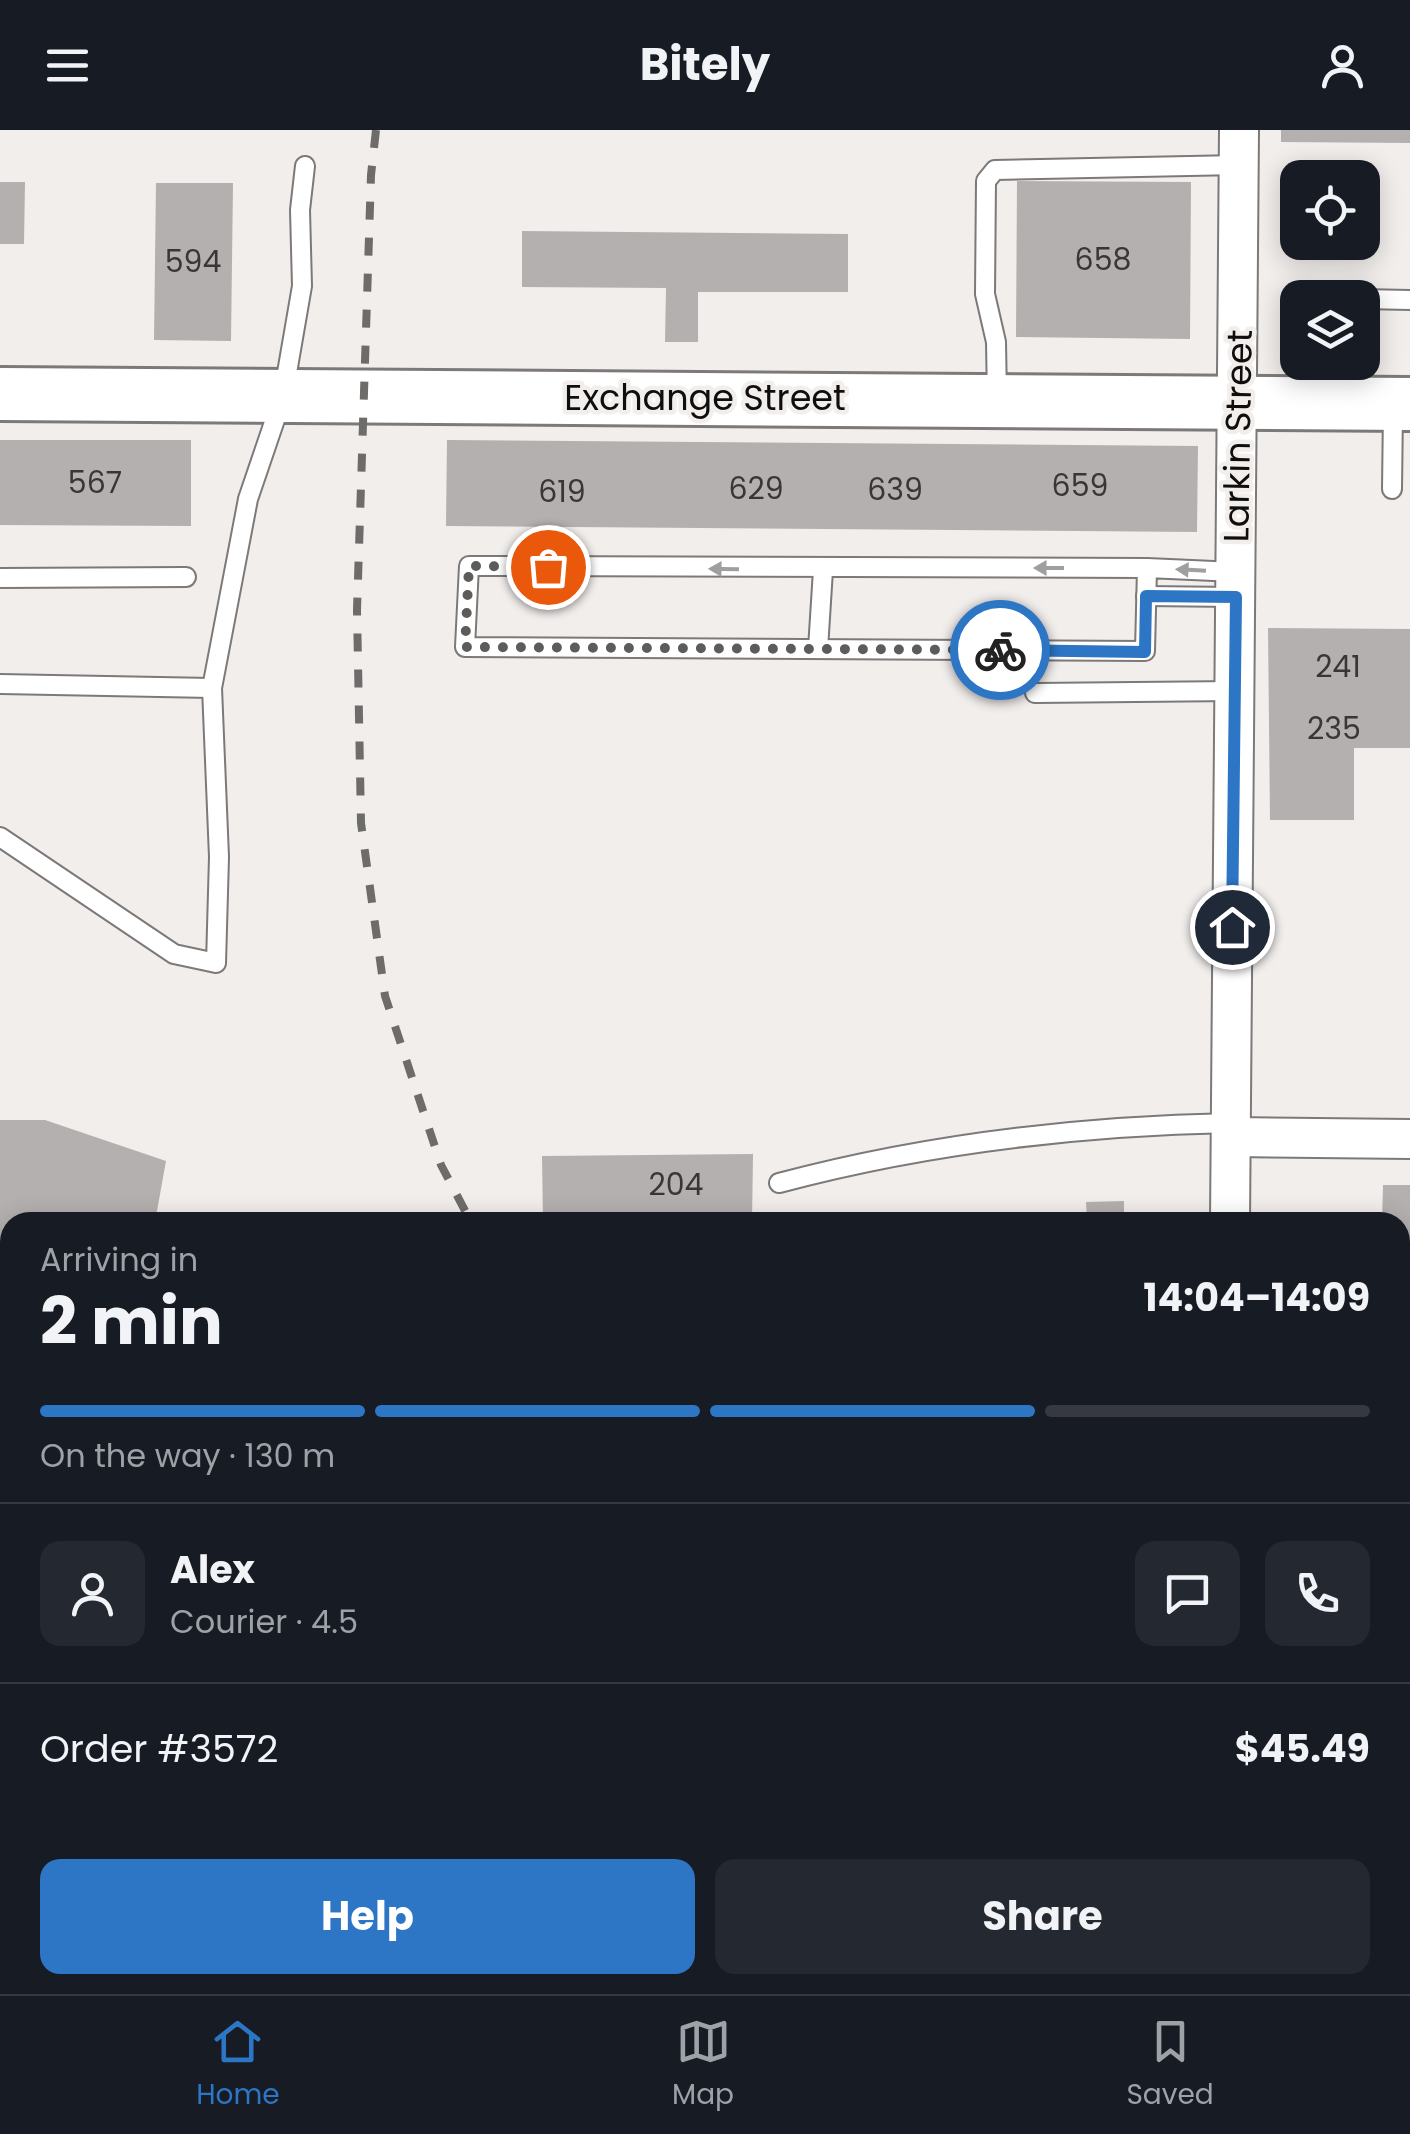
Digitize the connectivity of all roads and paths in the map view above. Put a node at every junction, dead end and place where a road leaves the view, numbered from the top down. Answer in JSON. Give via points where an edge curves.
{"nodes":[{"id":1,"x":1239,"y":148,"type":"edge"},
{"id":2,"x":305,"y":166,"type":"dead end"},
{"id":3,"x":1380,"y":299,"type":"edge"},
{"id":4,"x":1410,"y":300,"type":"edge"},
{"id":5,"x":0,"y":394,"type":"edge"},
{"id":6,"x":283,"y":396,"type":"junction"},
{"id":7,"x":997,"y":399,"type":"junction"},
{"id":8,"x":1238,"y":404,"type":"junction"},
{"id":9,"x":1402,"y":404,"type":"edge"},
{"id":10,"x":1392,"y":489,"type":"dead end"},
{"id":11,"x":1147,"y":568,"type":"junction"},
{"id":12,"x":823,"y":570,"type":"junction"},
{"id":13,"x":186,"y":577,"type":"dead end"},
{"id":14,"x":0,"y":578,"type":"edge"},
{"id":15,"x":1236,"y":585,"type":"junction"},
{"id":16,"x":1146,"y":596,"type":"junction"},
{"id":17,"x":818,"y":649,"type":"junction"},
{"id":18,"x":0,"y":684,"type":"edge"},
{"id":19,"x":212,"y":688,"type":"junction"},
{"id":20,"x":1235,"y":691,"type":"junction"},
{"id":21,"x":1034,"y":692,"type":"dead end"},
{"id":22,"x":0,"y":837,"type":"edge"},
{"id":23,"x":1231,"y":1130,"type":"junction"},
{"id":24,"x":1410,"y":1138,"type":"edge"},
{"id":25,"x":779,"y":1183,"type":"dead end"},
{"id":26,"x":1230,"y":1212,"type":"edge"}],
"edges":[{"from":1,"to":7,"type":"lane","via":[[996,170],[986,180],[985,294],[996,342]]},
{"from":1,"to":8,"type":"street","name":"Larkin Street"},
{"from":2,"to":6,"type":"lane","via":[[302,286]]},
{"from":3,"to":4,"type":"lane"},
{"from":5,"to":6,"type":"street","name":"Exchange Street"},
{"from":6,"to":7,"type":"street","name":"Exchange Street"},
{"from":6,"to":19,"type":"lane","via":[[248,499]]},
{"from":7,"to":8,"type":"street","name":"Exchange Street"},
{"from":8,"to":9,"type":"street","name":"Exchange Street"},
{"from":8,"to":15,"type":"street","name":"Larkin Street"},
{"from":9,"to":10,"type":"lane"},
{"from":11,"to":12,"type":"lane","one_way":true},
{"from":15,"to":11,"type":"lane","one_way":true},
{"from":11,"to":16,"type":"lane"},
{"from":12,"to":17,"type":"lane"},
{"from":12,"to":17,"type":"lane","one_way":true,"via":[[469,566],[465,647]]},
{"from":13,"to":14,"type":"lane"},
{"from":15,"to":16,"type":"lane"},
{"from":15,"to":20,"type":"street","name":"Larkin Street"},
{"from":16,"to":17,"type":"lane","via":[[1145,652]]},
{"from":18,"to":19,"type":"lane"},
{"from":19,"to":22,"type":"lane","via":[[216,962],[174,954]]},
{"from":20,"to":21,"type":"lane"},
{"from":20,"to":23,"type":"street","name":"Larkin Street"},
{"from":23,"to":24,"type":"street"},
{"from":23,"to":25,"type":"lane","via":[[1086,1130]]},
{"from":23,"to":26,"type":"street","name":"Larkin Street"}]}
